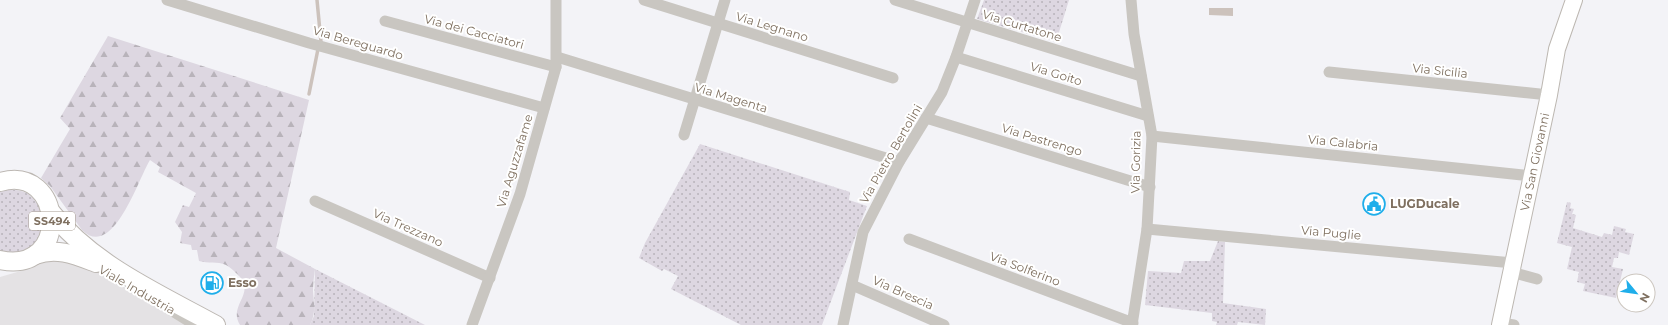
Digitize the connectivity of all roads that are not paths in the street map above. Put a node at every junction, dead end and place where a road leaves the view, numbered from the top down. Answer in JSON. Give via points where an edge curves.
{"nodes":[{"id":1,"x":556,"y":0,"type":"edge"},
{"id":2,"x":644,"y":0,"type":"edge"},
{"id":3,"x":725,"y":0,"type":"edge"},
{"id":4,"x":895,"y":0,"type":"edge"},
{"id":5,"x":976,"y":0,"type":"edge"},
{"id":6,"x":1131,"y":0,"type":"edge"},
{"id":7,"x":1574,"y":0,"type":"edge"},
{"id":8,"x":171,"y":1,"type":"edge"},
{"id":9,"x":385,"y":21,"type":"dead end"},
{"id":10,"x":717,"y":23,"type":"junction"},
{"id":11,"x":968,"y":23,"type":"junction"},
{"id":12,"x":956,"y":57,"type":"junction"},
{"id":13,"x":556,"y":62,"type":"junction"},
{"id":14,"x":1329,"y":72,"type":"dead end"},
{"id":15,"x":1141,"y":76,"type":"junction"},
{"id":16,"x":893,"y":78,"type":"dead end"},
{"id":17,"x":1549,"y":96,"type":"junction"},
{"id":18,"x":695,"y":100,"type":"junction"},
{"id":19,"x":544,"y":108,"type":"junction"},
{"id":20,"x":1148,"y":116,"type":"junction"},
{"id":21,"x":926,"y":118,"type":"junction"},
{"id":22,"x":684,"y":135,"type":"dead end"},
{"id":23,"x":1152,"y":136,"type":"junction"},
{"id":24,"x":899,"y":162,"type":"junction"},
{"id":25,"x":1532,"y":176,"type":"junction"},
{"id":26,"x":0,"y":182,"type":"edge"},
{"id":27,"x":1150,"y":187,"type":"junction"},
{"id":28,"x":315,"y":201,"type":"dead end"},
{"id":29,"x":52,"y":212,"type":"junction"},
{"id":30,"x":1146,"y":229,"type":"junction"},
{"id":31,"x":909,"y":239,"type":"dead end"},
{"id":32,"x":78,"y":256,"type":"junction"},
{"id":33,"x":28,"y":258,"type":"junction"},
{"id":34,"x":0,"y":260,"type":"edge"},
{"id":35,"x":1512,"y":268,"type":"junction"},
{"id":36,"x":0,"y":270,"type":"edge"},
{"id":37,"x":123,"y":274,"type":"junction"},
{"id":38,"x":490,"y":278,"type":"junction"},
{"id":39,"x":1537,"y":279,"type":"dead end"},
{"id":40,"x":852,"y":285,"type":"junction"},
{"id":41,"x":1133,"y":324,"type":"edge"},
{"id":42,"x":1505,"y":324,"type":"edge"},
{"id":43,"x":195,"y":325,"type":"edge"},
{"id":44,"x":216,"y":325,"type":"edge"},
{"id":45,"x":472,"y":325,"type":"edge"},
{"id":46,"x":843,"y":325,"type":"edge"},
{"id":47,"x":944,"y":325,"type":"edge"}],
"edges":[{"from":1,"to":13,"type":"street","name":"Via Aguzzafame"},
{"from":2,"to":10,"type":"street","name":"Via Legnano"},
{"from":3,"to":10,"type":"street"},
{"from":4,"to":11,"type":"street","name":"Via Curtatone"},
{"from":5,"to":11,"type":"street","name":"Via Pietro Bertolini"},
{"from":6,"to":15,"type":"street","name":"Via Gorizia"},
{"from":7,"to":17,"type":"street","name":"Via San Giovanni","via":[[1557,49]]},
{"from":8,"to":19,"type":"street","name":"Via Bereguardo","via":[[309,43]]},
{"from":9,"to":13,"type":"street","name":"Via dei Cacciatori"},
{"from":10,"to":16,"type":"street","name":"Via Legnano"},
{"from":10,"to":18,"type":"street"},
{"from":11,"to":12,"type":"street","name":"Via Pietro Bertolini"},
{"from":11,"to":15,"type":"street","name":"Via Curtatone"},
{"from":12,"to":20,"type":"street","name":"Via Goito"},
{"from":12,"to":21,"type":"street","name":"Via Pietro Bertolini","via":[[942,92]]},
{"from":13,"to":18,"type":"street","name":"Via Magenta"},
{"from":13,"to":19,"type":"street","name":"Via Aguzzafame"},
{"from":14,"to":17,"type":"street","name":"Via Sicilia"},
{"from":15,"to":20,"type":"street","name":"Via Gorizia"},
{"from":17,"to":25,"type":"street","name":"Via San Giovanni"},
{"from":18,"to":22,"type":"street"},
{"from":18,"to":24,"type":"street","name":"Via Magenta"},
{"from":19,"to":38,"type":"street","name":"Via Aguzzafame","via":[[520,194]]},
{"from":20,"to":23,"type":"street","name":"Via Gorizia"},
{"from":21,"to":24,"type":"street","name":"Via Pietro Bertolini"},
{"from":21,"to":27,"type":"street","name":"Via Pastrengo"},
{"from":23,"to":25,"type":"street","name":"Via Calabria"},
{"from":23,"to":27,"type":"street","name":"Via Gorizia"},
{"from":24,"to":40,"type":"street","name":"Via Pietro Bertolini","via":[[863,232]]},
{"from":25,"to":35,"type":"street","name":"Via San Giovanni"},
{"from":26,"to":29,"type":"main road","name":"Viale Industria","number":"SS494","via":[[20,181],[34,187],[45,198]]},
{"from":27,"to":30,"type":"street","name":"Via Gorizia"},
{"from":28,"to":38,"type":"street","name":"Via Trezzano"},
{"from":29,"to":33,"type":"main road","number":"SS494","via":[[50,236],[41,250]]},
{"from":29,"to":37,"type":"main road","name":"Viale Industria","number":"SS494","via":[[74,239]]},
{"from":30,"to":35,"type":"street","name":"Via Puglie"},
{"from":30,"to":41,"type":"street","name":"Via Gorizia"},
{"from":31,"to":41,"type":"street","name":"Via Solferino"},
{"from":32,"to":33,"type":"main road","name":"Viale Industria","number":"SS494","via":[[62,251],[46,251]]},
{"from":32,"to":37,"type":"main road","name":"Viale Industria","number":"SS494"},
{"from":32,"to":43,"type":"street","name":"Viale Industria"},
{"from":33,"to":34,"type":"main road","name":"Viale Industria","number":"SS494"},
{"from":33,"to":36,"type":"street"},
{"from":35,"to":39,"type":"street","name":"Via Puglie"},
{"from":35,"to":42,"type":"street","name":"Via San Giovanni"},
{"from":37,"to":44,"type":"main road","name":"Viale Industria","number":"SS494"},
{"from":38,"to":45,"type":"street","name":"Via Aguzzafame"},
{"from":40,"to":46,"type":"street","name":"Via Pietro Bertolini"},
{"from":40,"to":47,"type":"street","name":"Via Brescia"}]}
